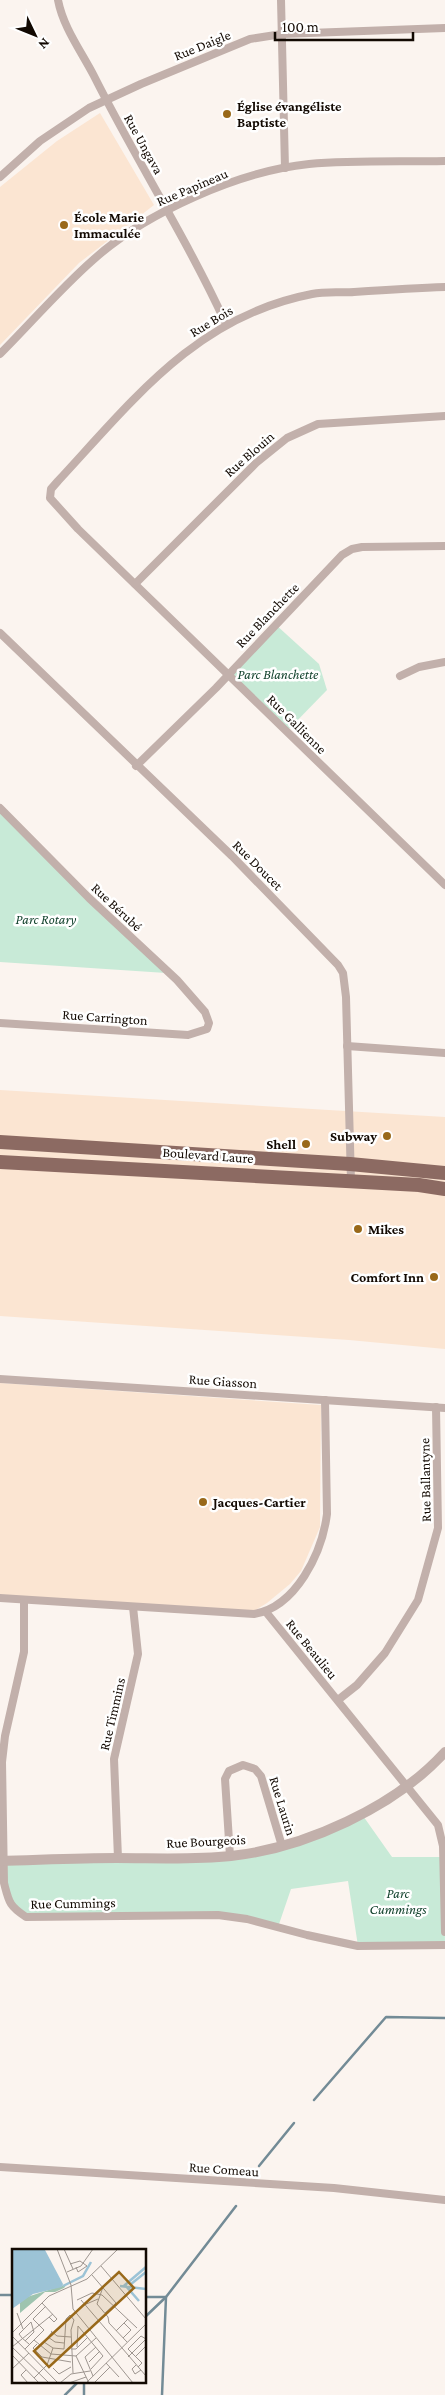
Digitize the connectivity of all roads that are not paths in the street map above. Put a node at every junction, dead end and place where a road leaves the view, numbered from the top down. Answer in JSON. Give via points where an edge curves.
{"nodes":[{"id":1,"x":58,"y":0,"type":"edge"},
{"id":2,"x":280,"y":0,"type":"edge"},
{"id":3,"x":445,"y":28,"type":"edge"},
{"id":4,"x":282,"y":34,"type":"junction"},
{"id":5,"x":106,"y":101,"type":"junction"},
{"id":6,"x":445,"y":161,"type":"edge"},
{"id":7,"x":285,"y":168,"type":"junction"},
{"id":8,"x":0,"y":177,"type":"edge"},
{"id":9,"x":166,"y":210,"type":"junction"},
{"id":10,"x":445,"y":287,"type":"edge"},
{"id":11,"x":226,"y":324,"type":"junction"},
{"id":12,"x":0,"y":354,"type":"edge"},
{"id":13,"x":445,"y":416,"type":"edge"},
{"id":14,"x":50,"y":494,"type":"joint"},
{"id":15,"x":445,"y":546,"type":"edge"},
{"id":16,"x":135,"y":584,"type":"junction"},
{"id":17,"x":0,"y":633,"type":"edge"},
{"id":18,"x":445,"y":662,"type":"edge"},
{"id":19,"x":229,"y":673,"type":"junction"},
{"id":20,"x":400,"y":676,"type":"dead end"},
{"id":21,"x":136,"y":766,"type":"junction"},
{"id":22,"x":0,"y":808,"type":"edge"},
{"id":23,"x":445,"y":885,"type":"edge"},
{"id":24,"x":0,"y":1023,"type":"edge"},
{"id":25,"x":207,"y":1029,"type":"joint"},
{"id":26,"x":347,"y":1046,"type":"junction"},
{"id":27,"x":445,"y":1053,"type":"edge"},
{"id":28,"x":0,"y":1142,"type":"edge"},
{"id":29,"x":0,"y":1162,"type":"edge"},
{"id":30,"x":350,"y":1164,"type":"junction"},
{"id":31,"x":445,"y":1173,"type":"edge"},
{"id":32,"x":351,"y":1182,"type":"junction"},
{"id":33,"x":445,"y":1188,"type":"edge"},
{"id":34,"x":0,"y":1379,"type":"edge"},
{"id":35,"x":325,"y":1400,"type":"junction"},
{"id":36,"x":436,"y":1408,"type":"junction"},
{"id":37,"x":445,"y":1408,"type":"edge"},
{"id":38,"x":0,"y":1598,"type":"edge"},
{"id":39,"x":24,"y":1600,"type":"junction"},
{"id":40,"x":133,"y":1607,"type":"junction"},
{"id":41,"x":266,"y":1612,"type":"junction"},
{"id":42,"x":338,"y":1700,"type":"junction"},
{"id":43,"x":445,"y":1752,"type":"edge"},
{"id":44,"x":407,"y":1786,"type":"junction"},
{"id":45,"x":282,"y":1846,"type":"junction"},
{"id":46,"x":230,"y":1856,"type":"junction"},
{"id":47,"x":118,"y":1858,"type":"junction"},
{"id":48,"x":2,"y":1860,"type":"edge"},
{"id":49,"x":445,"y":1932,"type":"edge"},
{"id":50,"x":445,"y":1945,"type":"edge"},
{"id":51,"x":0,"y":2167,"type":"edge"},
{"id":52,"x":445,"y":2200,"type":"edge"}],
"edges":[{"from":1,"to":5,"type":"street","name":"Rue Ungava","via":[[62,16]]},
{"from":2,"to":4,"type":"street"},
{"from":3,"to":4,"type":"street","name":"Rue Daigle"},
{"from":4,"to":5,"type":"street","name":"Rue Daigle","via":[[250,39]]},
{"from":4,"to":7,"type":"street"},
{"from":5,"to":8,"type":"street","name":"Rue Daigle","via":[[88,108],[40,141]]},
{"from":5,"to":9,"type":"street","name":"Rue Ungava"},
{"from":6,"to":7,"type":"street","name":"Rue Papineau","via":[[309,164]]},
{"from":7,"to":9,"type":"street","name":"Rue Papineau","via":[[246,177]]},
{"from":9,"to":11,"type":"street","name":"Rue Ungava"},
{"from":9,"to":12,"type":"street","name":"Rue Papineau","via":[[130,231],[95,258]]},
{"from":10,"to":11,"type":"street","name":"Rue Bois","via":[[315,293],[262,308]]},
{"from":11,"to":14,"type":"street","name":"Rue Bois","via":[[177,358],[58,480]]},
{"from":13,"to":16,"type":"street","name":"Rue Blouin","via":[[318,424],[287,438],[256,462]]},
{"from":14,"to":16,"type":"street","name":"Rue Gallienne","via":[[53,503]]},
{"from":15,"to":19,"type":"street","name":"Rue Blanchette","via":[[352,549],[342,555]]},
{"from":16,"to":19,"type":"street","name":"Rue Gallienne"},
{"from":17,"to":21,"type":"street","name":"Rue Doucet"},
{"from":18,"to":20,"type":"street","via":[[419,667]]},
{"from":19,"to":21,"type":"street","name":"Rue Blanchette"},
{"from":19,"to":23,"type":"street","name":"Rue Gallienne"},
{"from":21,"to":26,"type":"street","name":"Rue Doucet","via":[[232,856],[338,965],[343,973],[346,997]]},
{"from":22,"to":25,"type":"street","name":"Rue Bérubé","via":[[176,980],[205,1012],[209,1023]]},
{"from":24,"to":25,"type":"street","name":"Rue Carrington","via":[[188,1035]]},
{"from":26,"to":27,"type":"street"},
{"from":26,"to":30,"type":"street","name":"Rue Doucet"},
{"from":28,"to":30,"type":"highway","name":"Boulevard Laure"},
{"from":29,"to":32,"type":"highway","name":"Boulevard Laure"},
{"from":30,"to":31,"type":"highway","name":"Boulevard Laure"},
{"from":30,"to":32,"type":"street","name":"Rue Doucet"},
{"from":32,"to":33,"type":"highway","name":"Boulevard Laure"},
{"from":34,"to":35,"type":"street","name":"Rue Giasson"},
{"from":35,"to":36,"type":"street","name":"Rue Giasson"},
{"from":35,"to":41,"type":"street","via":[[325,1532],[296,1587]]},
{"from":36,"to":37,"type":"street","name":"Rue Giasson"},
{"from":36,"to":42,"type":"street","name":"Rue Ballantyne","via":[[440,1508],[438,1528],[418,1600],[385,1653],[357,1685]]},
{"from":38,"to":39,"type":"street"},
{"from":39,"to":40,"type":"street"},
{"from":39,"to":48,"type":"street","name":"Rue Cummings","via":[[24,1652],[2,1762]]},
{"from":40,"to":41,"type":"street"},
{"from":40,"to":47,"type":"street","name":"Rue Timmins","via":[[138,1654],[114,1759]]},
{"from":41,"to":42,"type":"street","name":"Rue Beaulieu"},
{"from":42,"to":44,"type":"street","name":"Rue Beaulieu"},
{"from":43,"to":44,"type":"street","name":"Rue Bourgeois"},
{"from":44,"to":45,"type":"street","name":"Rue Bourgeois","via":[[340,1825]]},
{"from":44,"to":49,"type":"street","name":"Rue Beaulieu","via":[[434,1819],[442,1835]]},
{"from":45,"to":46,"type":"street","name":"Rue Bourgeois"},
{"from":45,"to":46,"type":"street","name":"Rue Laurin","via":[[261,1776],[255,1769],[243,1765],[229,1771],[225,1779]]},
{"from":46,"to":47,"type":"street","name":"Rue Bourgeois"},
{"from":47,"to":48,"type":"street","name":"Rue Bourgeois"},
{"from":48,"to":50,"type":"street","name":"Rue Cummings","via":[[8,1900],[26,1917],[218,1915],[240,1917],[358,1946]]},
{"from":51,"to":52,"type":"street","name":"Rue Comeau","via":[[334,2188]]}]}
